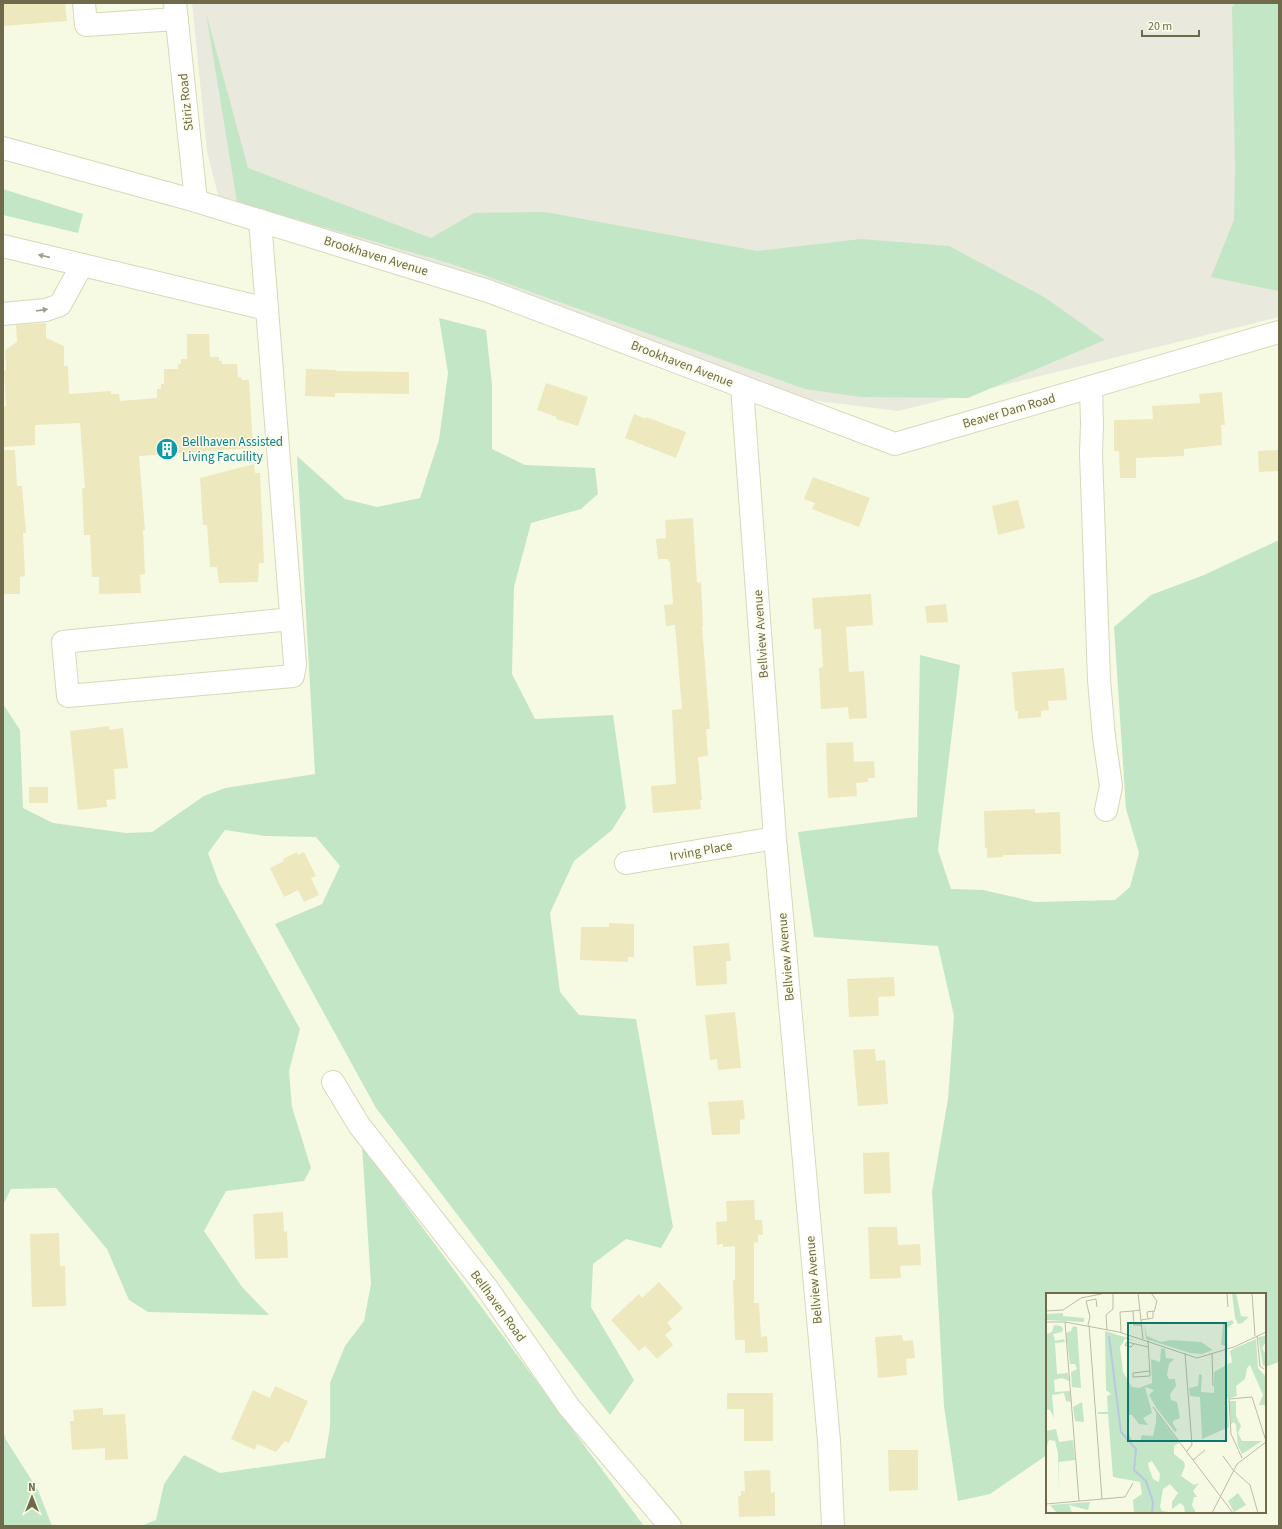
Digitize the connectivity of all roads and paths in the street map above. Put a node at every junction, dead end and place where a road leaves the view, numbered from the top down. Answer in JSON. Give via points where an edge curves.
{"nodes":[{"id":1,"x":84,"y":3,"type":"edge"},
{"id":2,"x":176,"y":11,"type":"edge"},
{"id":3,"x":3,"y":148,"type":"edge"},
{"id":4,"x":196,"y":201,"type":"junction"},
{"id":5,"x":260,"y":220,"type":"junction"},
{"id":6,"x":3,"y":246,"type":"edge"},
{"id":7,"x":82,"y":265,"type":"junction"},
{"id":8,"x":266,"y":309,"type":"junction"},
{"id":9,"x":3,"y":314,"type":"edge"},
{"id":10,"x":1279,"y":332,"type":"edge"},
{"id":11,"x":742,"y":387,"type":"junction"},
{"id":12,"x":1091,"y":387,"type":"junction"},
{"id":13,"x":291,"y":619,"type":"junction"},
{"id":14,"x":1106,"y":810,"type":"dead end"},
{"id":15,"x":776,"y":838,"type":"junction"},
{"id":16,"x":626,"y":863,"type":"dead end"},
{"id":17,"x":333,"y":1082,"type":"dead end"},
{"id":18,"x":670,"y":1526,"type":"edge"},
{"id":19,"x":833,"y":1526,"type":"edge"}],
"edges":[{"from":1,"to":2,"type":"street","via":[[86,25]]},
{"from":2,"to":4,"type":"street","name":"Stiriz Road"},
{"from":3,"to":4,"type":"street","name":"Brookhaven Avenue"},
{"from":4,"to":5,"type":"street","name":"Brookhaven Avenue"},
{"from":5,"to":8,"type":"street"},
{"from":5,"to":11,"type":"street","name":"Brookhaven Avenue","via":[[488,291]]},
{"from":7,"to":6,"type":"street","one_way":true},
{"from":7,"to":8,"type":"street"},
{"from":9,"to":7,"type":"street","one_way":true,"via":[[46,310],[60,304]]},
{"from":8,"to":13,"type":"street"},
{"from":10,"to":12,"type":"street","name":"Beaver Dam Road"},
{"from":11,"to":12,"type":"street","name":"Beaver Dam Road","via":[[895,444]]},
{"from":11,"to":15,"type":"street","name":"Bellview Avenue"},
{"from":12,"to":14,"type":"street","via":[[1091,465],[1099,680],[1110,786]]},
{"from":13,"to":13,"type":"street","via":[[295,664],[293,676],[68,696],[63,642]]},
{"from":15,"to":16,"type":"street","name":"Irving Place"},
{"from":15,"to":19,"type":"street","name":"Bellview Avenue","via":[[829,1441]]},
{"from":17,"to":18,"type":"street","name":"Bellhaven Road","via":[[359,1125],[486,1288],[569,1407]]}]}
